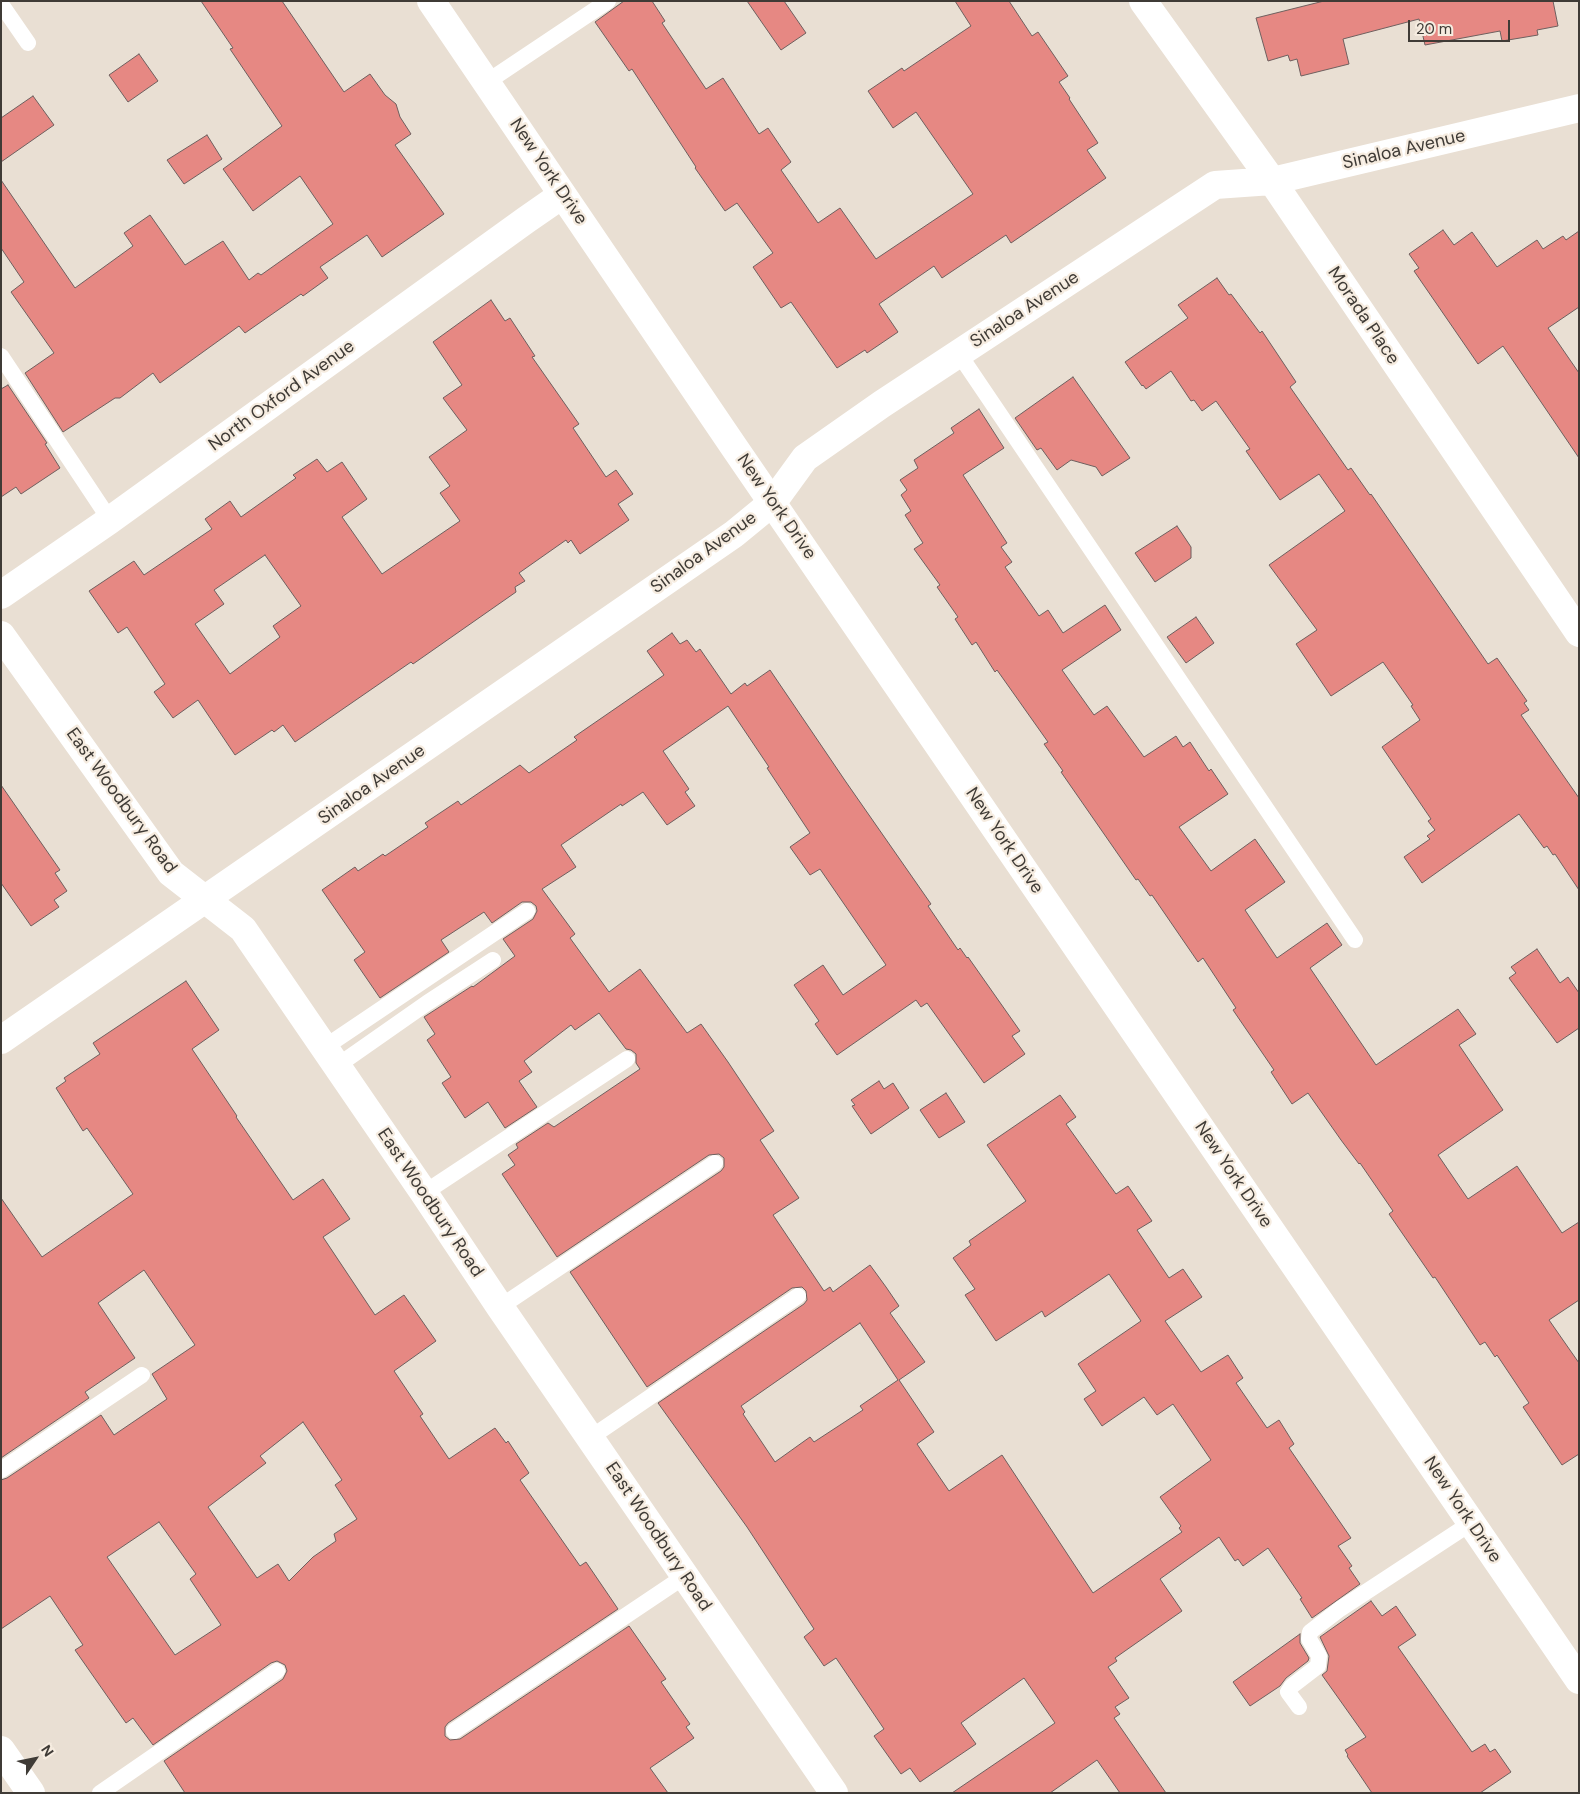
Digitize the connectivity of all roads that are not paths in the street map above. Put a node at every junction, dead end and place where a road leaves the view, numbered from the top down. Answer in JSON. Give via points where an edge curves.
{"nodes":[{"id":1,"x":431,"y":1,"type":"edge"},
{"id":2,"x":608,"y":1,"type":"edge"},
{"id":3,"x":1143,"y":1,"type":"edge"},
{"id":4,"x":1,"y":4,"type":"edge"},
{"id":5,"x":28,"y":43,"type":"dead end"},
{"id":6,"x":487,"y":82,"type":"junction"},
{"id":7,"x":1579,"y":108,"type":"edge"},
{"id":8,"x":1272,"y":181,"type":"junction"},
{"id":9,"x":562,"y":195,"type":"junction"},
{"id":10,"x":959,"y":354,"type":"junction"},
{"id":11,"x":1,"y":356,"type":"edge"},
{"id":12,"x":772,"y":502,"type":"junction"},
{"id":13,"x":110,"y":520,"type":"junction"},
{"id":14,"x":1,"y":594,"type":"edge"},
{"id":15,"x":1579,"y":633,"type":"edge"},
{"id":16,"x":1,"y":635,"type":"edge"},
{"id":17,"x":205,"y":901,"type":"junction"},
{"id":18,"x":527,"y":910,"type":"dead end"},
{"id":19,"x":1355,"y":940,"type":"dead end"},
{"id":20,"x":493,"y":960,"type":"dead end"},
{"id":21,"x":1,"y":1040,"type":"edge"},
{"id":22,"x":331,"y":1057,"type":"junction"},
{"id":23,"x":627,"y":1059,"type":"dead end"},
{"id":24,"x":715,"y":1163,"type":"dead end"},
{"id":25,"x":424,"y":1193,"type":"junction"},
{"id":26,"x":798,"y":1296,"type":"dead end"},
{"id":27,"x":500,"y":1307,"type":"junction"},
{"id":28,"x":142,"y":1375,"type":"dead end"},
{"id":29,"x":590,"y":1438,"type":"junction"},
{"id":30,"x":1,"y":1470,"type":"edge"},
{"id":31,"x":1471,"y":1523,"type":"junction"},
{"id":32,"x":685,"y":1576,"type":"junction"},
{"id":33,"x":277,"y":1671,"type":"dead end"},
{"id":34,"x":1579,"y":1680,"type":"edge"},
{"id":35,"x":1299,"y":1707,"type":"dead end"},
{"id":36,"x":454,"y":1731,"type":"dead end"},
{"id":37,"x":1,"y":1750,"type":"edge"},
{"id":38,"x":31,"y":1793,"type":"edge"},
{"id":39,"x":100,"y":1793,"type":"edge"},
{"id":40,"x":834,"y":1793,"type":"edge"}],
"edges":[{"from":1,"to":6,"type":"street","name":"New York Drive"},
{"from":2,"to":6,"type":"lane"},
{"from":3,"to":8,"type":"street","name":"Morada Place"},
{"from":4,"to":5,"type":"lane"},
{"from":6,"to":9,"type":"street","name":"New York Drive"},
{"from":7,"to":8,"type":"street","name":"Sinaloa Avenue"},
{"from":8,"to":10,"type":"street","name":"Sinaloa Avenue","via":[[1215,185]]},
{"from":8,"to":15,"type":"street","name":"Morada Place"},
{"from":9,"to":12,"type":"street","name":"New York Drive"},
{"from":9,"to":13,"type":"street","name":"North Oxford Avenue"},
{"from":10,"to":12,"type":"street","name":"Sinaloa Avenue","via":[[805,458]]},
{"from":10,"to":19,"type":"lane"},
{"from":11,"to":13,"type":"lane"},
{"from":12,"to":17,"type":"street","name":"Sinaloa Avenue","via":[[726,539]]},
{"from":12,"to":31,"type":"street","name":"New York Drive"},
{"from":13,"to":14,"type":"street","name":"North Oxford Avenue"},
{"from":16,"to":17,"type":"street","name":"East Woodbury Road","via":[[171,873]]},
{"from":17,"to":21,"type":"street","name":"Sinaloa Avenue"},
{"from":17,"to":22,"type":"street","name":"East Woodbury Road","via":[[243,929]]},
{"from":18,"to":22,"type":"lane"},
{"from":20,"to":22,"type":"lane","via":[[427,1003]]},
{"from":22,"to":25,"type":"street","name":"East Woodbury Road"},
{"from":23,"to":25,"type":"lane"},
{"from":24,"to":27,"type":"lane"},
{"from":25,"to":27,"type":"street","name":"East Woodbury Road"},
{"from":26,"to":29,"type":"lane"},
{"from":27,"to":29,"type":"street","name":"East Woodbury Road"},
{"from":28,"to":30,"type":"lane"},
{"from":29,"to":32,"type":"street","name":"East Woodbury Road"},
{"from":31,"to":34,"type":"street","name":"New York Drive"},
{"from":31,"to":35,"type":"lane","via":[[1310,1632],[1319,1656],[1318,1666],[1288,1692]]},
{"from":32,"to":36,"type":"lane"},
{"from":32,"to":40,"type":"street","name":"East Woodbury Road"},
{"from":33,"to":39,"type":"lane"},
{"from":37,"to":38,"type":"street"}]}
